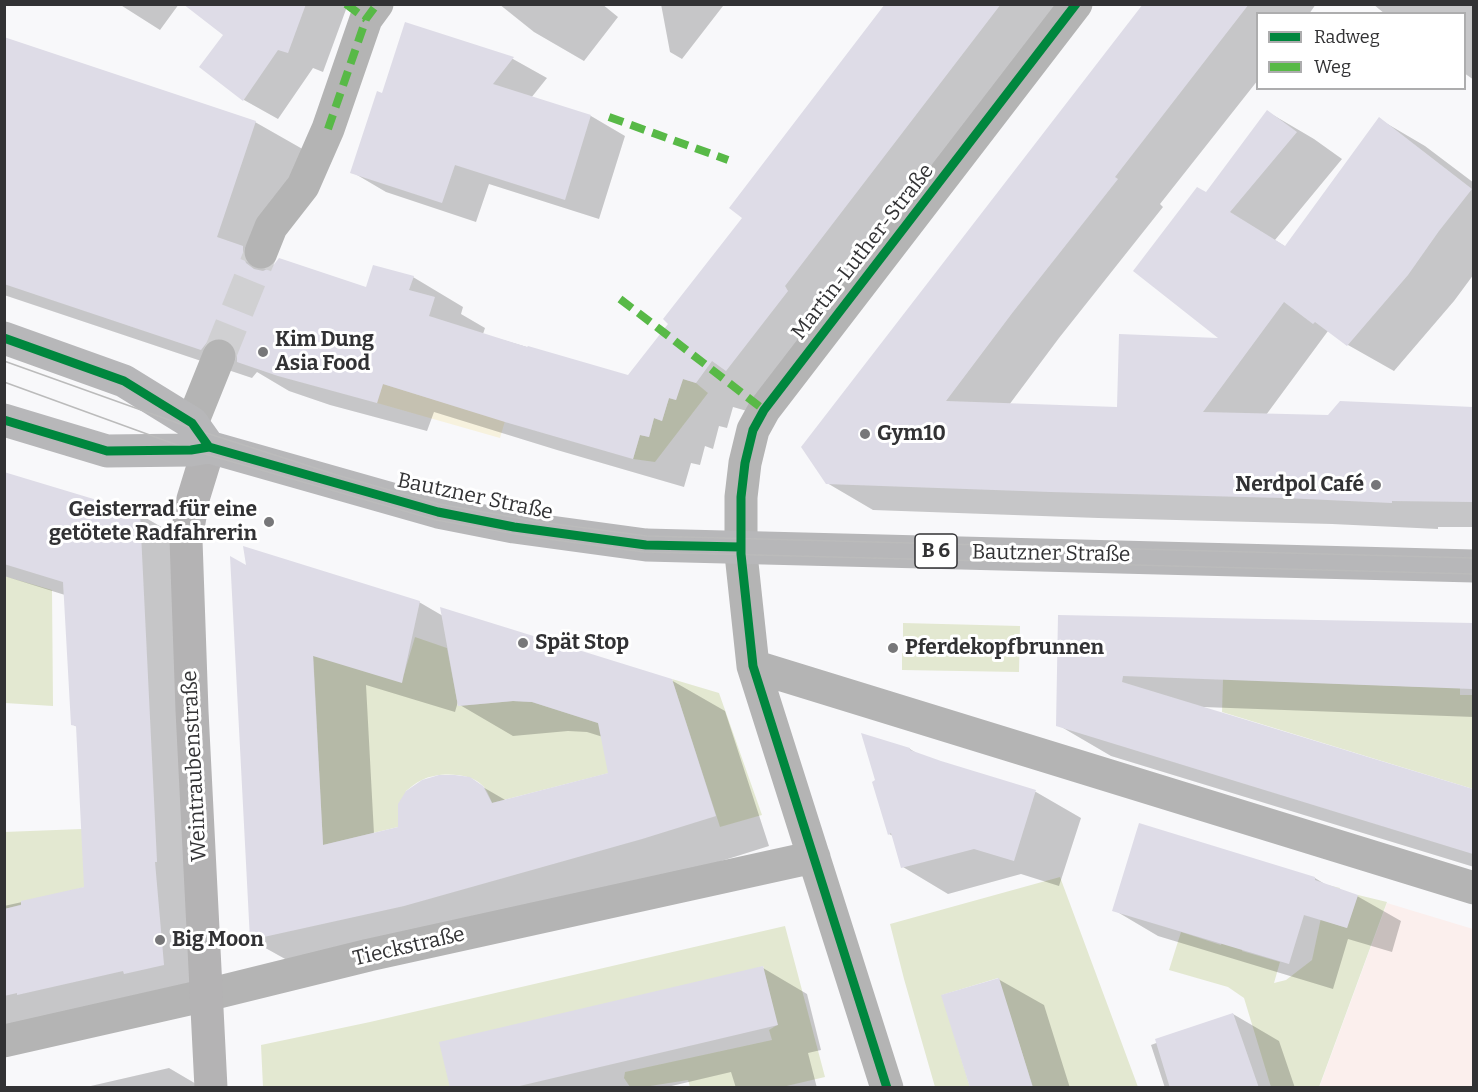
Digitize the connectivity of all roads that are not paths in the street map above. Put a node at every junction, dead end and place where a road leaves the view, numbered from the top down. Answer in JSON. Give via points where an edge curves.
{"nodes":[{"id":1,"x":377,"y":4,"type":"edge"},
{"id":2,"x":1076,"y":4,"type":"edge"},
{"id":3,"x":261,"y":252,"type":"tunnel mouth"},
{"id":4,"x":4,"y":338,"type":"edge"},
{"id":5,"x":219,"y":356,"type":"tunnel mouth"},
{"id":6,"x":4,"y":420,"type":"edge"},
{"id":7,"x":200,"y":435,"type":"junction"},
{"id":8,"x":740,"y":547,"type":"junction"},
{"id":9,"x":1473,"y":566,"type":"edge"},
{"id":10,"x":753,"y":666,"type":"junction"},
{"id":11,"x":814,"y":857,"type":"junction"},
{"id":12,"x":1473,"y":888,"type":"edge"},
{"id":13,"x":207,"y":995,"type":"junction"},
{"id":14,"x":4,"y":1041,"type":"edge"},
{"id":15,"x":211,"y":1088,"type":"edge"},
{"id":16,"x":887,"y":1088,"type":"edge"}],
"edges":[{"from":1,"to":3,"type":"street","via":[[366,19],[328,129],[303,186],[271,227]]},
{"from":2,"to":8,"type":"street","name":"Martin-Luther-Straße","via":[[764,410],[753,430],[745,463]]},
{"from":4,"to":7,"type":"main road","name":"Bautzner Straße","number":"B 6","via":[[124,381]]},
{"from":5,"to":7,"type":"street"},
{"from":6,"to":7,"type":"main road","name":"Bautzner Straße","number":"B 6","via":[[107,451],[191,450]]},
{"from":7,"to":8,"type":"main road","name":"Bautzner Straße","number":"B 6","via":[[438,512],[514,527],[646,544]]},
{"from":7,"to":13,"type":"street","name":"Weintraubenstraße","via":[[186,540]]},
{"from":8,"to":9,"type":"main road","name":"Bautzner Straße","number":"B 6"},
{"from":8,"to":10,"type":"street","name":"Martin-Luther-Straße"},
{"from":10,"to":11,"type":"street","name":"Martin-Luther-Straße"},
{"from":10,"to":12,"type":"street"},
{"from":11,"to":13,"type":"street","name":"Tieckstraße","via":[[369,955]]},
{"from":11,"to":16,"type":"street","name":"Martin-Luther-Straße"},
{"from":13,"to":14,"type":"street","name":"Tieckstraße"},
{"from":13,"to":15,"type":"street","name":"Weintraubenstraße"}]}
